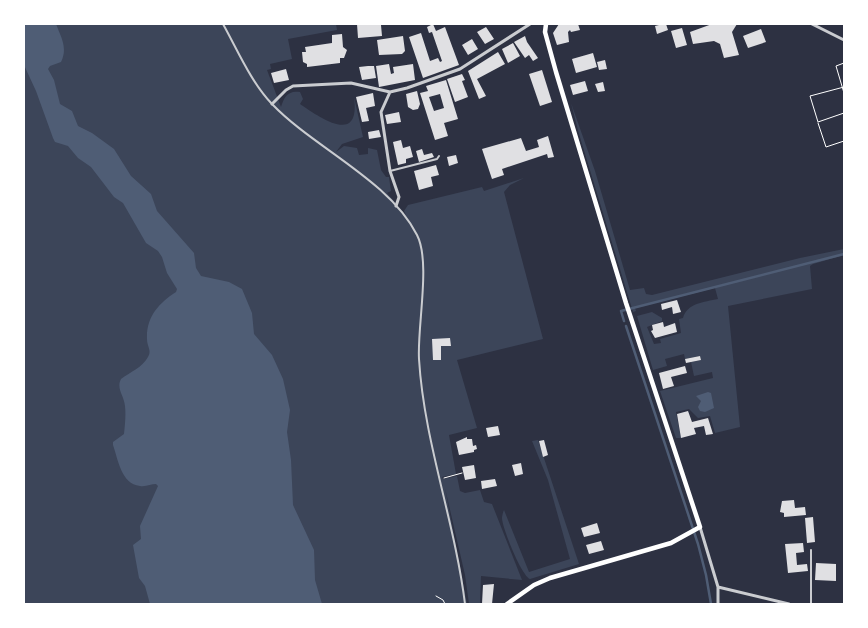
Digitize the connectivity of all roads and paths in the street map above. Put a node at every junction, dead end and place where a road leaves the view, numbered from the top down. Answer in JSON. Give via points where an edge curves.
{"nodes":[{"id":1,"x":223,"y":24,"type":"edge"},
{"id":2,"x":530,"y":24,"type":"edge"},
{"id":3,"x":543,"y":24,"type":"edge"},
{"id":4,"x":812,"y":24,"type":"edge"},
{"id":5,"x":844,"y":40,"type":"edge"},
{"id":6,"x":844,"y":63,"type":"edge"},
{"id":7,"x":843,"y":87,"type":"edge"},
{"id":8,"x":390,"y":92,"type":"junction"},
{"id":9,"x":844,"y":93,"type":"edge"},
{"id":10,"x":272,"y":104,"type":"junction"},
{"id":11,"x":844,"y":113,"type":"edge"},
{"id":12,"x":818,"y":122,"type":"junction"},
{"id":13,"x":844,"y":141,"type":"edge"},
{"id":14,"x":439,"y":156,"type":"dead end"},
{"id":15,"x":390,"y":171,"type":"junction"},
{"id":16,"x":396,"y":206,"type":"junction"},
{"id":17,"x":462,"y":473,"type":"dead end"},
{"id":18,"x":440,"y":479,"type":"junction"},
{"id":19,"x":700,"y":527,"type":"junction"},
{"id":20,"x":812,"y":550,"type":"dead end"},
{"id":21,"x":718,"y":587,"type":"junction"},
{"id":22,"x":436,"y":596,"type":"dead end"},
{"id":23,"x":445,"y":604,"type":"edge"},
{"id":24,"x":465,"y":604,"type":"edge"},
{"id":25,"x":507,"y":604,"type":"edge"},
{"id":26,"x":718,"y":604,"type":"edge"},
{"id":27,"x":789,"y":604,"type":"edge"},
{"id":28,"x":811,"y":604,"type":"edge"}],
"edges":[{"from":1,"to":10,"type":"lane","via":[[255,82]]},
{"from":2,"to":8,"type":"street","via":[[460,69]]},
{"from":3,"to":19,"type":"main road","via":[[626,303]]},
{"from":4,"to":5,"type":"street"},
{"from":6,"to":7,"type":"path","via":[[836,66]]},
{"from":7,"to":9,"type":"path"},
{"from":7,"to":12,"type":"path","via":[[810,96]]},
{"from":8,"to":10,"type":"street","via":[[351,83],[293,86]]},
{"from":8,"to":15,"type":"street","via":[[381,112]]},
{"from":10,"to":16,"type":"lane"},
{"from":11,"to":12,"type":"path"},
{"from":12,"to":13,"type":"path","via":[[826,147]]},
{"from":14,"to":15,"type":"lane","via":[[437,160]]},
{"from":15,"to":16,"type":"street","via":[[399,196]]},
{"from":16,"to":18,"type":"lane","via":[[418,236],[423,261],[419,330],[422,398]]},
{"from":17,"to":18,"type":"path"},
{"from":18,"to":24,"type":"lane","via":[[461,568]]},
{"from":19,"to":21,"type":"street"},
{"from":19,"to":25,"type":"main road","via":[[671,542],[550,578]]},
{"from":20,"to":28,"type":"lane"},
{"from":21,"to":26,"type":"street"},
{"from":21,"to":27,"type":"street"},
{"from":22,"to":23,"type":"path"}]}
